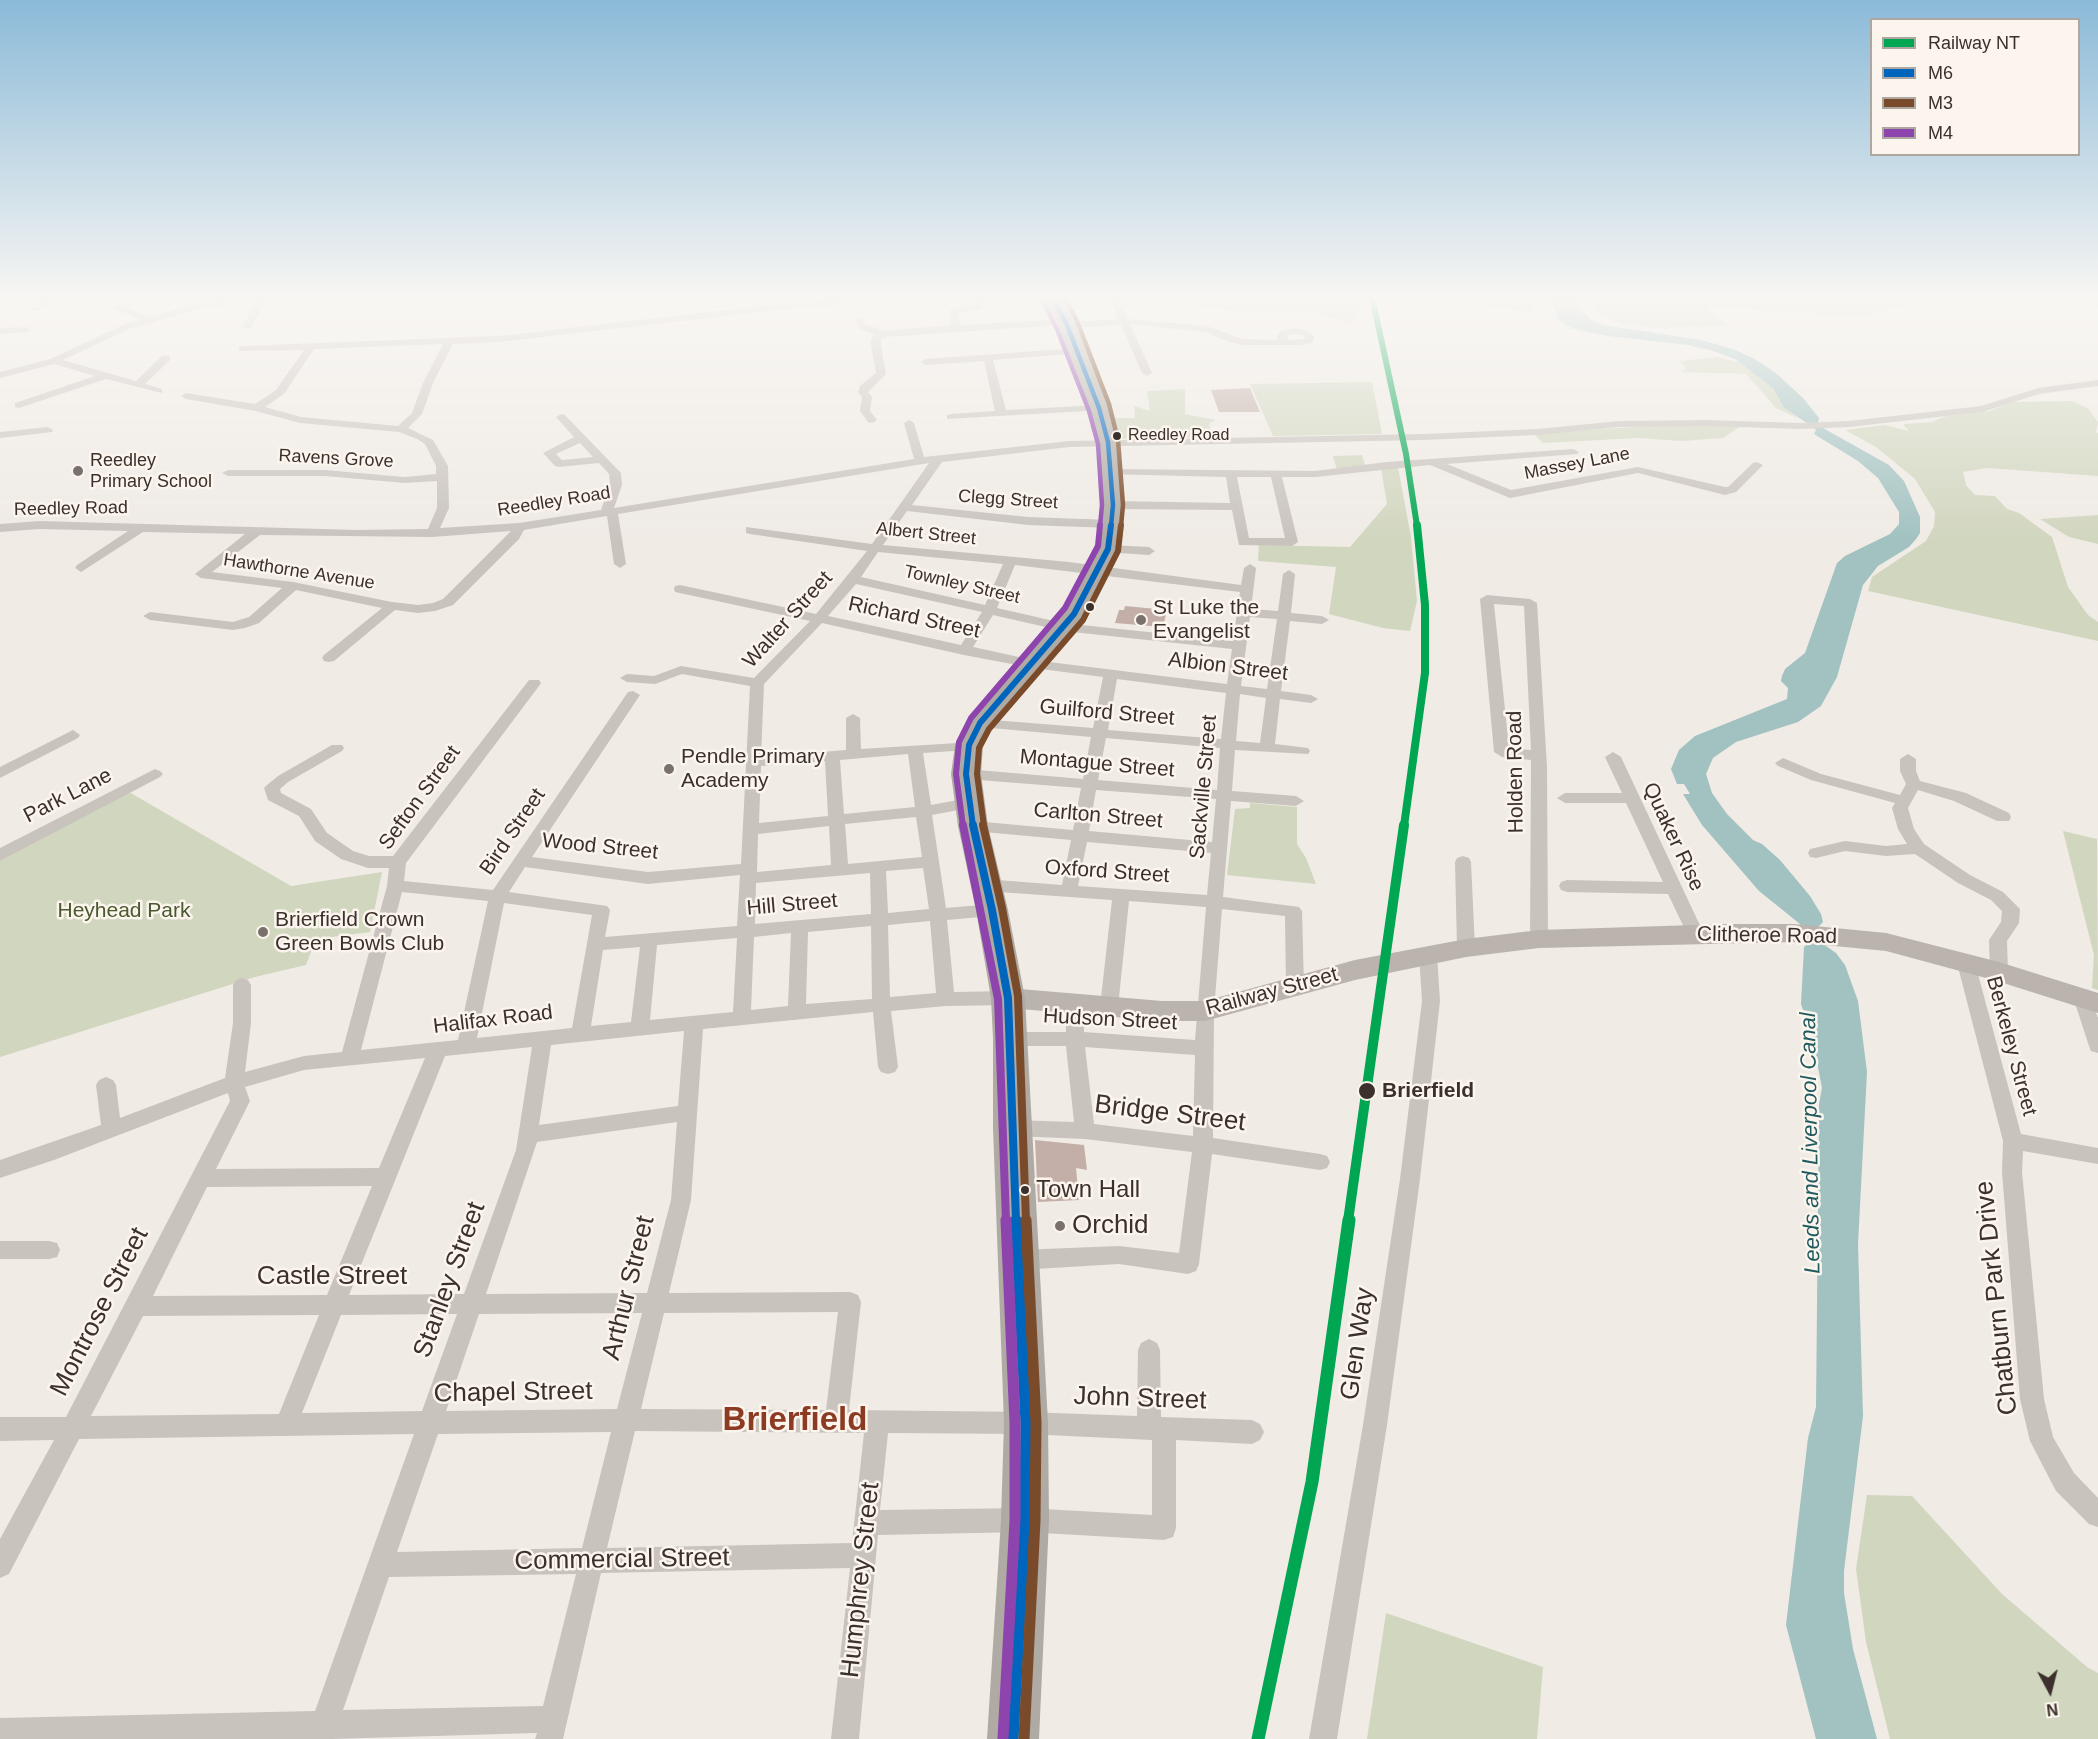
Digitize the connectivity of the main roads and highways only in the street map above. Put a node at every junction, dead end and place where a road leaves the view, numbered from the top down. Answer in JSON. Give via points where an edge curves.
{"nodes":[{"id":1,"x":1087,"y":378,"type":"edge"},
{"id":2,"x":1428,"y":955,"type":"joint"},
{"id":3,"x":1008,"y":998,"type":"junction"},
{"id":4,"x":2090,"y":1000,"type":"edge"},
{"id":5,"x":1013,"y":1739,"type":"edge"}],
"edges":[{"from":1,"to":3,"type":"highway","via":[[1108,442],[1108,537],[1074,614],[975,734],[966,774]]},
{"from":2,"to":3,"type":"main road","name":"Railway Street","via":[[1355,970],[1205,1011]]},
{"from":2,"to":4,"type":"main road","name":"Clitheroe Road","via":[[1539,939],[1794,933],[1895,944]]},
{"from":3,"to":5,"type":"highway","via":[[1026,1423]]}]}
